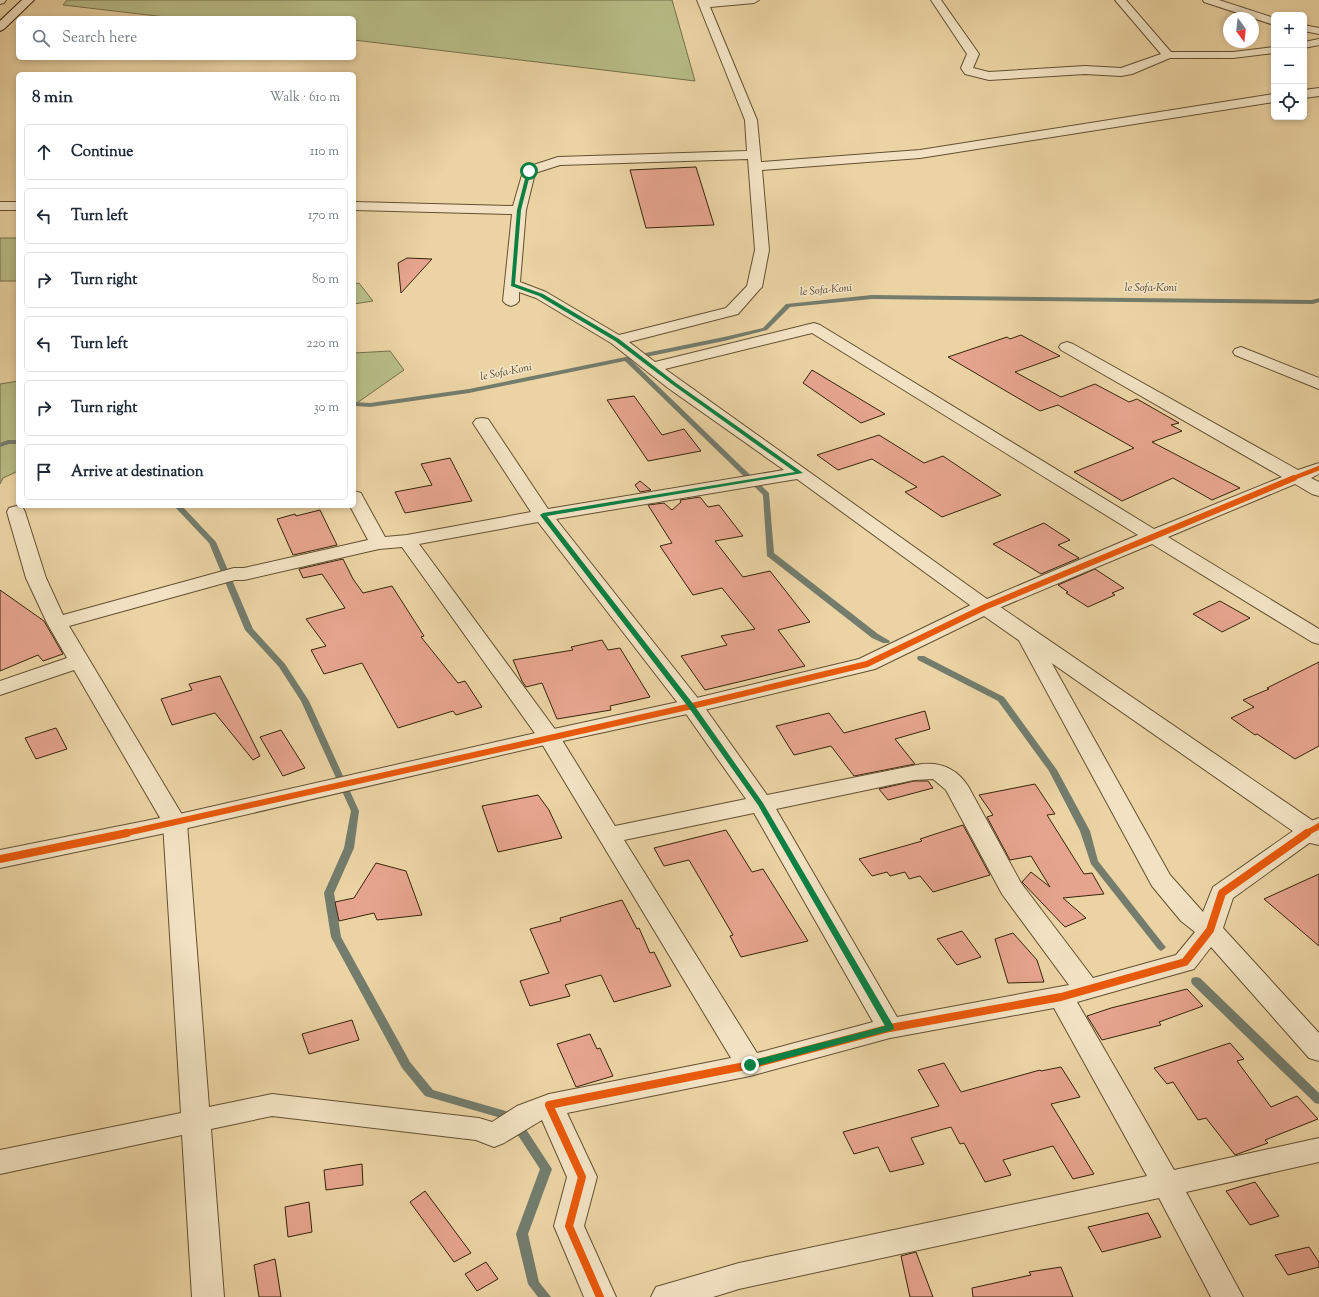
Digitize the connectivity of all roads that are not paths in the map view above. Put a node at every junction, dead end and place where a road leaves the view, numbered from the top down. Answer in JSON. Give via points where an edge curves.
{"nodes":[{"id":1,"x":28,"y":0,"type":"edge"},
{"id":2,"x":754,"y":0,"type":"edge"},
{"id":3,"x":936,"y":0,"type":"edge"},
{"id":4,"x":1120,"y":0,"type":"edge"},
{"id":5,"x":1208,"y":0,"type":"edge"},
{"id":6,"x":703,"y":2,"type":"edge"},
{"id":7,"x":1271,"y":21,"type":"edge"},
{"id":8,"x":0,"y":27,"type":"edge"},
{"id":9,"x":1307,"y":29,"type":"edge"},
{"id":10,"x":1319,"y":31,"type":"edge"},
{"id":11,"x":1319,"y":42,"type":"edge"},
{"id":12,"x":1307,"y":44,"type":"edge"},
{"id":13,"x":1271,"y":52,"type":"edge"},
{"id":14,"x":1168,"y":55,"type":"junction"},
{"id":15,"x":1319,"y":92,"type":"edge"},
{"id":16,"x":1307,"y":94,"type":"edge"},
{"id":17,"x":1271,"y":98,"type":"edge"},
{"id":18,"x":754,"y":161,"type":"junction"},
{"id":19,"x":0,"y":206,"type":"edge"},
{"id":20,"x":16,"y":206,"type":"edge"},
{"id":21,"x":356,"y":206,"type":"edge"},
{"id":22,"x":519,"y":210,"type":"junction"},
{"id":23,"x":617,"y":340,"type":"junction"},
{"id":24,"x":1067,"y":348,"type":"dead end"},
{"id":25,"x":1241,"y":352,"type":"dead end"},
{"id":26,"x":653,"y":367,"type":"junction"},
{"id":27,"x":1319,"y":384,"type":"edge"},
{"id":28,"x":482,"y":423,"type":"dead end"},
{"id":29,"x":1319,"y":468,"type":"edge"},
{"id":30,"x":800,"y":473,"type":"junction"},
{"id":31,"x":1295,"y":477,"type":"junction"},
{"id":32,"x":1319,"y":490,"type":"edge"},
{"id":33,"x":356,"y":501,"type":"edge"},
{"id":34,"x":16,"y":512,"type":"dead end"},
{"id":35,"x":543,"y":515,"type":"junction"},
{"id":36,"x":1153,"y":536,"type":"junction"},
{"id":37,"x":407,"y":541,"type":"junction"},
{"id":38,"x":379,"y":543,"type":"junction"},
{"id":39,"x":985,"y":607,"type":"junction"},
{"id":40,"x":57,"y":623,"type":"junction"},
{"id":41,"x":1026,"y":635,"type":"junction"},
{"id":42,"x":1319,"y":638,"type":"edge"},
{"id":43,"x":80,"y":662,"type":"junction"},
{"id":44,"x":0,"y":688,"type":"edge"},
{"id":45,"x":692,"y":706,"type":"junction"},
{"id":46,"x":549,"y":737,"type":"junction"},
{"id":47,"x":761,"y":804,"type":"junction"},
{"id":48,"x":175,"y":823,"type":"junction"},
{"id":49,"x":1316,"y":831,"type":"edge"},
{"id":50,"x":609,"y":835,"type":"junction"},
{"id":51,"x":0,"y":859,"type":"edge"},
{"id":52,"x":1210,"y":930,"type":"junction"},
{"id":53,"x":1073,"y":993,"type":"junction"},
{"id":54,"x":890,"y":1028,"type":"junction"},
{"id":55,"x":1319,"y":1051,"type":"edge"},
{"id":56,"x":750,"y":1065,"type":"junction"},
{"id":57,"x":538,"y":1109,"type":"junction"},
{"id":58,"x":195,"y":1121,"type":"junction"},
{"id":59,"x":1319,"y":1150,"type":"edge"},
{"id":60,"x":0,"y":1162,"type":"edge"},
{"id":61,"x":1167,"y":1184,"type":"junction"},
{"id":62,"x":208,"y":1297,"type":"edge"},
{"id":63,"x":600,"y":1297,"type":"edge"},
{"id":64,"x":667,"y":1297,"type":"edge"},
{"id":65,"x":1227,"y":1297,"type":"edge"}],
"edges":[{"from":1,"to":8,"type":"street"},
{"from":2,"to":6,"type":"street"},
{"from":3,"to":14,"type":"street","via":[[973,54],[967,68],[979,74],[989,76],[1085,70],[1120,72]]},
{"from":4,"to":14,"type":"street"},
{"from":5,"to":7,"type":"street"},
{"from":6,"to":18,"type":"street","via":[[751,120]]},
{"from":9,"to":10,"type":"street"},
{"from":11,"to":12,"type":"street"},
{"from":13,"to":14,"type":"street"},
{"from":15,"to":16,"type":"street"},
{"from":17,"to":18,"type":"street","via":[[920,154]]},
{"from":18,"to":22,"type":"street","via":[[652,157],[552,162],[529,171]]},
{"from":18,"to":23,"type":"street","via":[[762,250],[754,287],[732,311]]},
{"from":19,"to":20,"type":"street"},
{"from":21,"to":22,"type":"street"},
{"from":22,"to":23,"type":"street","via":[[512,293],[541,295]]},
{"from":23,"to":26,"type":"street"},
{"from":24,"to":31,"type":"street"},
{"from":25,"to":27,"type":"street"},
{"from":26,"to":30,"type":"street"},
{"from":26,"to":36,"type":"street","via":[[814,328]]},
{"from":28,"to":35,"type":"street"},
{"from":29,"to":31,"type":"street"},
{"from":30,"to":35,"type":"street"},
{"from":30,"to":39,"type":"street"},
{"from":31,"to":32,"type":"street"},
{"from":31,"to":36,"type":"street"},
{"from":33,"to":38,"type":"street"},
{"from":34,"to":40,"type":"street","via":[[36,578]]},
{"from":35,"to":37,"type":"street"},
{"from":35,"to":45,"type":"street"},
{"from":36,"to":39,"type":"street"},
{"from":36,"to":42,"type":"street"},
{"from":37,"to":38,"type":"street"},
{"from":37,"to":46,"type":"street"},
{"from":38,"to":40,"type":"street","via":[[244,574],[234,574]]},
{"from":39,"to":41,"type":"street"},
{"from":39,"to":45,"type":"street","via":[[867,664]]},
{"from":40,"to":43,"type":"street"},
{"from":41,"to":49,"type":"street"},
{"from":41,"to":52,"type":"street","via":[[1161,880],[1190,915]]},
{"from":43,"to":44,"type":"street"},
{"from":43,"to":48,"type":"street"},
{"from":45,"to":46,"type":"street"},
{"from":45,"to":47,"type":"street"},
{"from":46,"to":48,"type":"street"},
{"from":46,"to":50,"type":"street"},
{"from":47,"to":50,"type":"street"},
{"from":47,"to":53,"type":"street","via":[[914,772],[931,770],[946,775],[956,786],[1011,888]]},
{"from":47,"to":54,"type":"street"},
{"from":48,"to":51,"type":"street"},
{"from":48,"to":58,"type":"street"},
{"from":49,"to":52,"type":"street","via":[[1222,893]]},
{"from":50,"to":56,"type":"street"},
{"from":52,"to":53,"type":"street","via":[[1185,962]]},
{"from":52,"to":55,"type":"street"},
{"from":53,"to":54,"type":"street"},
{"from":53,"to":61,"type":"street"},
{"from":54,"to":56,"type":"street"},
{"from":56,"to":57,"type":"street"},
{"from":57,"to":58,"type":"street","via":[[494,1135],[479,1129],[272,1105]]},
{"from":57,"to":63,"type":"street","via":[[582,1177],[569,1226]]},
{"from":58,"to":60,"type":"street"},
{"from":58,"to":62,"type":"street"},
{"from":59,"to":61,"type":"street"},
{"from":61,"to":64,"type":"street","via":[[739,1276]]},
{"from":61,"to":65,"type":"street"}]}
